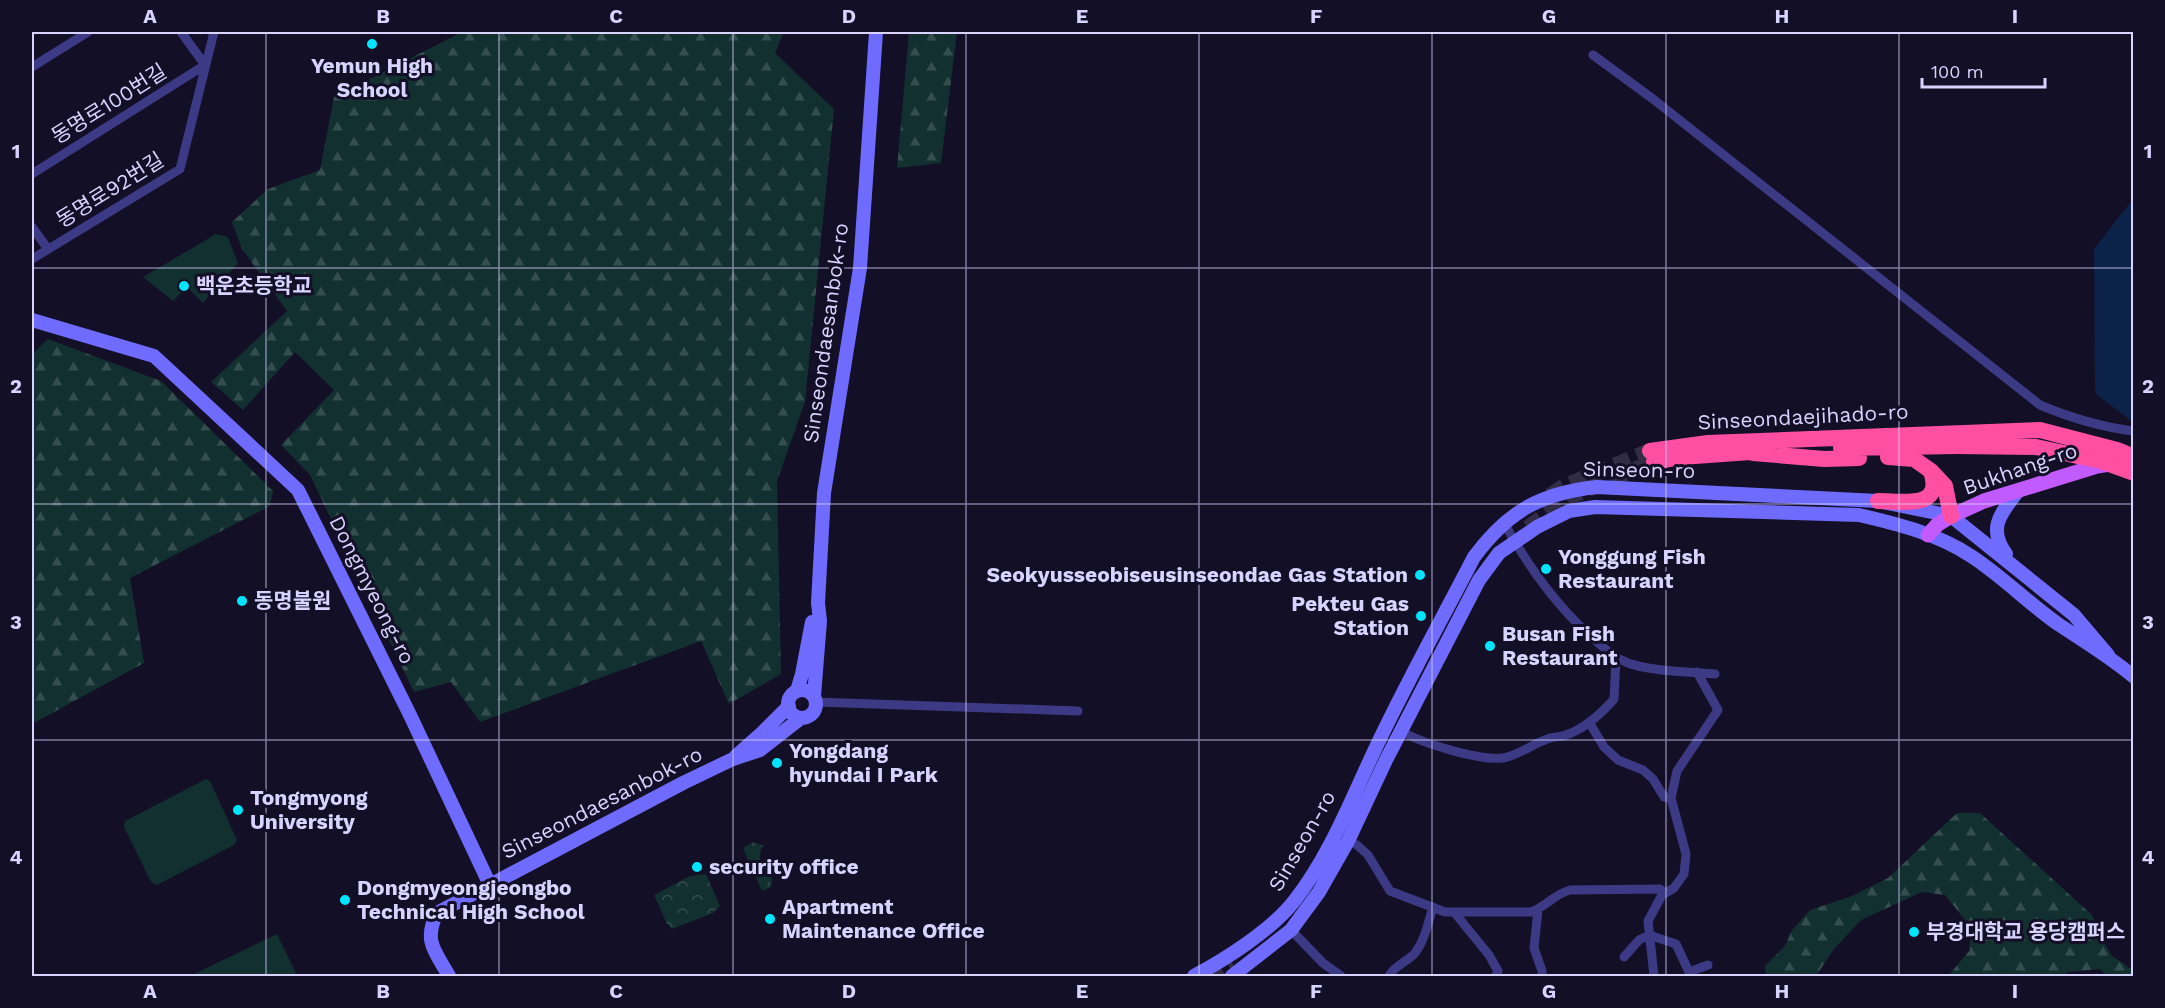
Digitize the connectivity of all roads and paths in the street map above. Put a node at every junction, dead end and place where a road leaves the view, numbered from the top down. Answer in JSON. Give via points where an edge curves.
{"nodes":[{"id":1,"x":88,"y":32,"type":"edge"},
{"id":2,"x":181,"y":32,"type":"edge"},
{"id":3,"x":214,"y":32,"type":"edge"},
{"id":4,"x":876,"y":32,"type":"edge"},
{"id":5,"x":1593,"y":54,"type":"dead end"},
{"id":6,"x":205,"y":65,"type":"junction"},
{"id":7,"x":32,"y":67,"type":"edge"},
{"id":8,"x":32,"y":174,"type":"edge"},
{"id":9,"x":32,"y":227,"type":"edge"},
{"id":10,"x":48,"y":249,"type":"junction"},
{"id":11,"x":32,"y":259,"type":"edge"},
{"id":12,"x":32,"y":320,"type":"edge"},
{"id":13,"x":2133,"y":431,"type":"edge"},
{"id":14,"x":1957,"y":439,"type":"junction"},
{"id":15,"x":1749,"y":452,"type":"junction"},
{"id":16,"x":2133,"y":457,"type":"edge"},
{"id":17,"x":2133,"y":464,"type":"edge"},
{"id":18,"x":1931,"y":471,"type":"junction"},
{"id":19,"x":2133,"y":473,"type":"edge"},
{"id":20,"x":2018,"y":490,"type":"junction"},
{"id":21,"x":1878,"y":501,"type":"junction"},
{"id":22,"x":1951,"y":516,"type":"junction"},
{"id":23,"x":1504,"y":523,"type":"junction"},
{"id":24,"x":1928,"y":535,"type":"junction"},
{"id":25,"x":1514,"y":543,"type":"junction"},
{"id":26,"x":2014,"y":566,"type":"junction"},
{"id":27,"x":818,"y":603,"type":"junction"},
{"id":28,"x":2108,"y":655,"type":"junction"},
{"id":29,"x":1616,"y":658,"type":"junction"},
{"id":30,"x":1697,"y":672,"type":"junction"},
{"id":31,"x":1715,"y":674,"type":"dead end"},
{"id":32,"x":2133,"y":677,"type":"edge"},
{"id":33,"x":797,"y":691,"type":"junction"},
{"id":34,"x":815,"y":699,"type":"junction"},
{"id":35,"x":789,"y":706,"type":"junction"},
{"id":36,"x":1078,"y":711,"type":"dead end"},
{"id":37,"x":801,"y":718,"type":"junction"},
{"id":38,"x":1589,"y":722,"type":"junction"},
{"id":39,"x":1401,"y":731,"type":"junction"},
{"id":40,"x":733,"y":759,"type":"junction"},
{"id":41,"x":1671,"y":798,"type":"junction"},
{"id":42,"x":1348,"y":841,"type":"junction"},
{"id":43,"x":490,"y":885,"type":"junction"},
{"id":44,"x":1665,"y":893,"type":"junction"},
{"id":45,"x":1296,"y":899,"type":"junction"},
{"id":46,"x":1433,"y":907,"type":"junction"},
{"id":47,"x":1309,"y":908,"type":"junction"},
{"id":48,"x":1538,"y":910,"type":"junction"},
{"id":49,"x":1454,"y":912,"type":"junction"},
{"id":50,"x":1292,"y":930,"type":"junction"},
{"id":51,"x":1649,"y":935,"type":"junction"},
{"id":52,"x":1624,"y":957,"type":"dead end"},
{"id":53,"x":1708,"y":965,"type":"dead end"},
{"id":54,"x":449,"y":976,"type":"edge"},
{"id":55,"x":1194,"y":976,"type":"edge"},
{"id":56,"x":1232,"y":976,"type":"tunnel mouth"},
{"id":57,"x":1341,"y":976,"type":"edge"},
{"id":58,"x":1389,"y":976,"type":"edge"},
{"id":59,"x":1496,"y":976,"type":"edge"},
{"id":60,"x":1542,"y":976,"type":"edge"},
{"id":61,"x":1654,"y":976,"type":"edge"}],
"edges":[{"from":1,"to":7,"type":"street"},
{"from":2,"to":6,"type":"street"},
{"from":3,"to":6,"type":"street","name":"동명로92번길"},
{"from":4,"to":27,"type":"main road","name":"Sinseondaesanbok-ro","via":[[860,268],[824,493]]},
{"from":5,"to":13,"type":"street","via":[[2040,405],[2107,428]]},
{"from":6,"to":8,"type":"street","name":"동명로100번길"},
{"from":6,"to":10,"type":"street","name":"동명로92번길","via":[[180,169]]},
{"from":9,"to":10,"type":"street"},
{"from":10,"to":11,"type":"street","name":"동명로92번길"},
{"from":12,"to":43,"type":"main road","name":"Dongmyeong-ro","via":[[154,356],[298,490]]},
{"from":14,"to":15,"type":"highway","name":"Sinseondaejihado-ro"},
{"from":14,"to":15,"type":"highway","name":"Sinseondaejihado-ro","via":[[1708,443],[1652,457]]},
{"from":14,"to":16,"type":"highway","via":[[2040,430]]},
{"from":14,"to":19,"type":"highway","bridge":true,"via":[[2036,447],[2102,461]]},
{"from":15,"to":18,"type":"highway","via":[[1824,459],[1901,457],[1914,459]]},
{"from":17,"to":20,"type":"main road","name":"Bukhang-ro","via":[[2097,466]]},
{"from":18,"to":21,"type":"highway","via":[[1935,483],[1926,499]]},
{"from":18,"to":22,"type":"highway","via":[[1945,486]]},
{"from":20,"to":22,"type":"main road","name":"Bukhang-ro"},
{"from":20,"to":26,"type":"main road","via":[[2004,509],[1996,533]]},
{"from":21,"to":22,"type":"main road","name":"Sinseon-ro"},
{"from":21,"to":23,"type":"main road","name":"Sinseon-ro","via":[[1597,487],[1534,501]]},
{"from":22,"to":24,"type":"main road","name":"Bukhang-ro"},
{"from":22,"to":26,"type":"main road","name":"Sinseon-ro"},
{"from":23,"to":25,"type":"street"},
{"from":23,"to":45,"type":"main road","name":"Sinseon-ro","via":[[1474,557],[1330,844]]},
{"from":24,"to":25,"type":"main road","name":"Sinseon-ro","via":[[1859,515],[1595,507],[1569,511]]},
{"from":24,"to":28,"type":"main road","name":"Sinseon-ro","via":[[1973,557],[2058,624]]},
{"from":25,"to":29,"type":"street","via":[[1559,604]]},
{"from":25,"to":39,"type":"main road","name":"Sinseon-ro","via":[[1499,553],[1479,580]]},
{"from":26,"to":28,"type":"main road","name":"Sinseon-ro","via":[[2074,615]]},
{"from":27,"to":33,"type":"main road","name":"Sinseondaesanbok-ro"},
{"from":27,"to":34,"type":"main road","name":"Sinseondaesanbok-ro"},
{"from":28,"to":32,"type":"main road","name":"Sinseon-ro"},
{"from":29,"to":30,"type":"street","via":[[1631,665]]},
{"from":29,"to":38,"type":"street","via":[[1614,699]]},
{"from":30,"to":31,"type":"street"},
{"from":30,"to":41,"type":"street","via":[[1718,710],[1677,771]]},
{"from":33,"to":34,"type":"main road","via":[[810,692]]},
{"from":33,"to":35,"type":"main road","name":"Sinseondaesanbok-ro"},
{"from":34,"to":36,"type":"street"},
{"from":34,"to":37,"type":"main road","name":"Sinseondaesanbok-ro","via":[[813,714]]},
{"from":35,"to":37,"type":"main road"},
{"from":35,"to":40,"type":"main road","name":"Sinseondaesanbok-ro"},
{"from":37,"to":40,"type":"main road","name":"Sinseondaesanbok-ro","via":[[760,750]]},
{"from":38,"to":39,"type":"street","via":[[1503,758],[1436,746]]},
{"from":38,"to":41,"type":"street","via":[[1604,747],[1618,760],[1635,766],[1653,779],[1664,797]]},
{"from":39,"to":42,"type":"main road","name":"Sinseon-ro"},
{"from":40,"to":43,"type":"main road","name":"Sinseondaesanbok-ro"},
{"from":41,"to":44,"type":"street","via":[[1686,854],[1684,874]]},
{"from":42,"to":46,"type":"street","via":[[1368,855],[1390,891]]},
{"from":42,"to":47,"type":"main road","name":"Sinseon-ro"},
{"from":43,"to":54,"type":"main road","via":[[437,913],[430,926],[430,942]]},
{"from":44,"to":48,"type":"street","via":[[1660,889],[1570,890],[1558,893]]},
{"from":44,"to":51,"type":"street","via":[[1648,921]]},
{"from":45,"to":47,"type":"main road"},
{"from":45,"to":55,"type":"main road","name":"Sinseon-ro","via":[[1280,918]]},
{"from":46,"to":49,"type":"street"},
{"from":46,"to":58,"type":"street","via":[[1416,952]]},
{"from":47,"to":50,"type":"main road","name":"Sinseon-ro"},
{"from":48,"to":49,"type":"street"},
{"from":48,"to":60,"type":"street","via":[[1534,948]]},
{"from":49,"to":59,"type":"street","via":[[1489,955],[1498,971]]},
{"from":50,"to":56,"type":"main road","name":"Sinseon-ro"},
{"from":50,"to":57,"type":"street"},
{"from":51,"to":52,"type":"street"},
{"from":51,"to":53,"type":"street","via":[[1676,944],[1689,972]]},
{"from":51,"to":61,"type":"street"}]}
